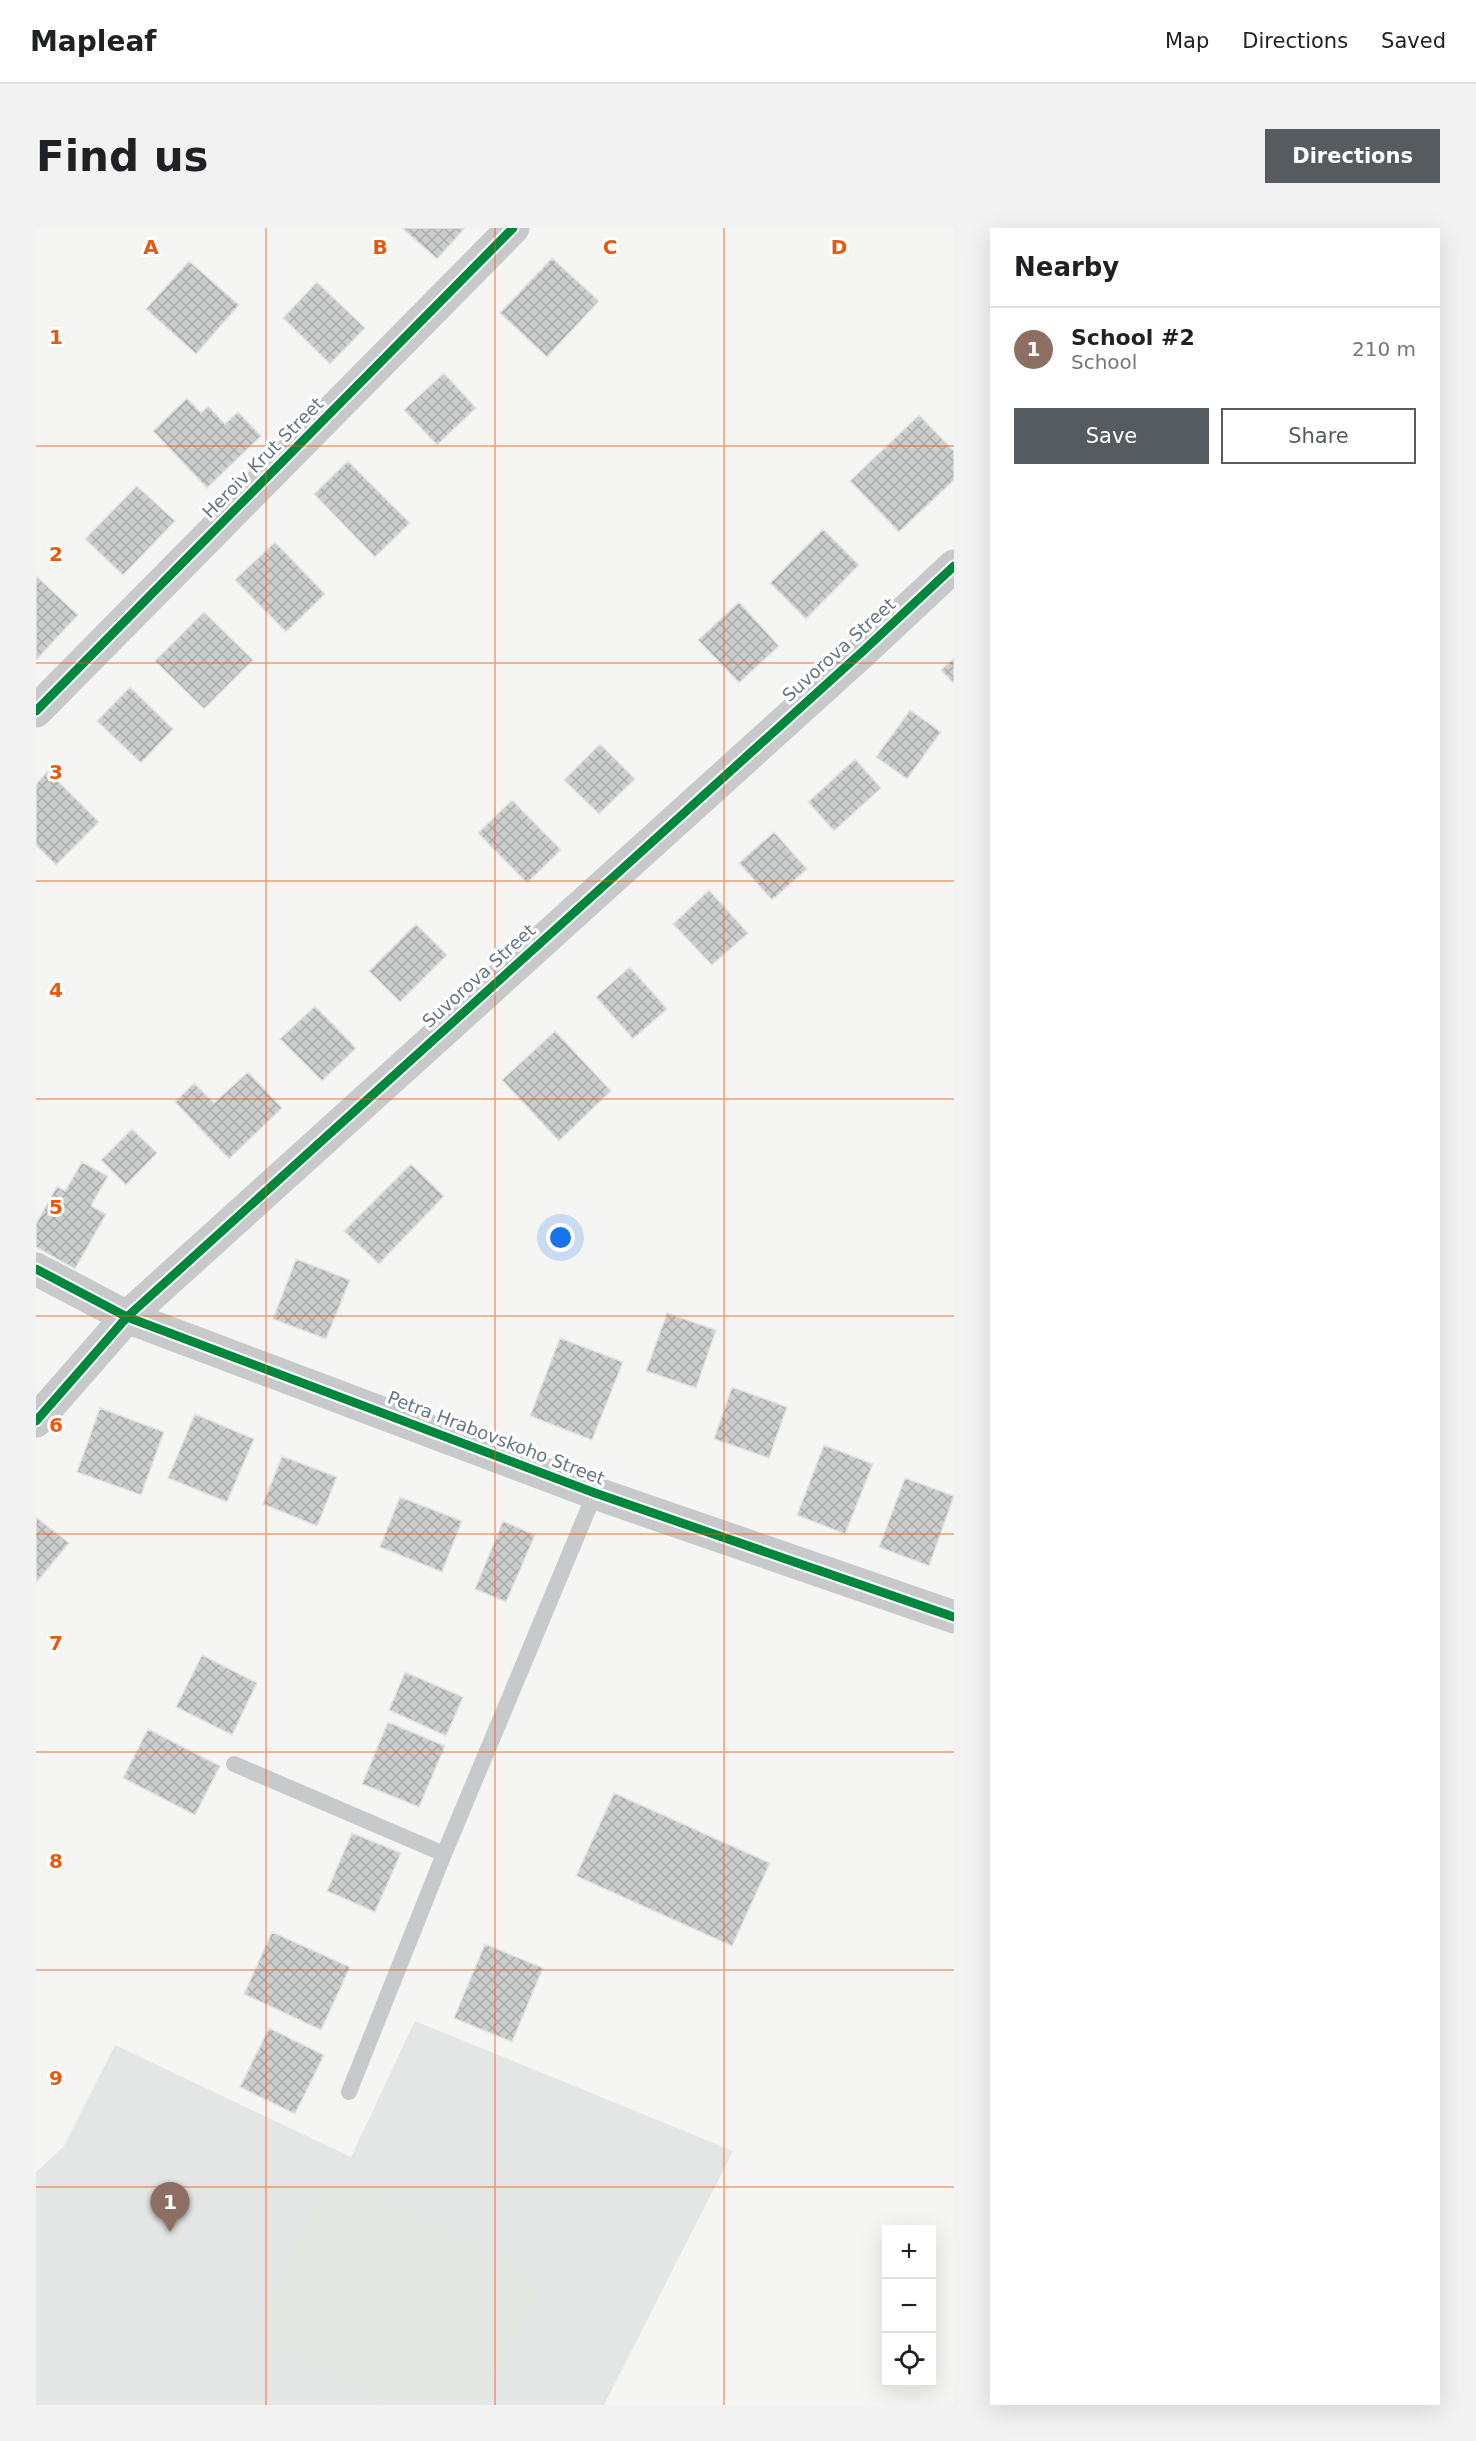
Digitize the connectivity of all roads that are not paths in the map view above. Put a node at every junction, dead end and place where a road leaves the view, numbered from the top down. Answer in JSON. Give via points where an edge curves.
{"nodes":[{"id":1,"x":513,"y":228,"type":"edge"},
{"id":2,"x":954,"y":566,"type":"edge"},
{"id":3,"x":36,"y":711,"type":"edge"},
{"id":4,"x":36,"y":1269,"type":"edge"},
{"id":5,"x":127,"y":1317,"type":"junction"},
{"id":6,"x":36,"y":1421,"type":"edge"},
{"id":7,"x":596,"y":1493,"type":"junction"},
{"id":8,"x":954,"y":1617,"type":"edge"},
{"id":9,"x":234,"y":1764,"type":"dead end"},
{"id":10,"x":444,"y":1854,"type":"junction"},
{"id":11,"x":349,"y":2092,"type":"dead end"}],
"edges":[{"from":1,"to":3,"type":"street","name":"Heroiv Krut Street"},
{"from":2,"to":5,"type":"street","name":"Suvorova Street"},
{"from":4,"to":5,"type":"street","name":"Petra Hrabovskoho Street"},
{"from":5,"to":6,"type":"street","name":"Suvorova Street"},
{"from":5,"to":7,"type":"street","name":"Petra Hrabovskoho Street"},
{"from":7,"to":8,"type":"street","name":"Petra Hrabovskoho Street"},
{"from":7,"to":10,"type":"lane"},
{"from":9,"to":10,"type":"lane"},
{"from":10,"to":11,"type":"lane"}]}
